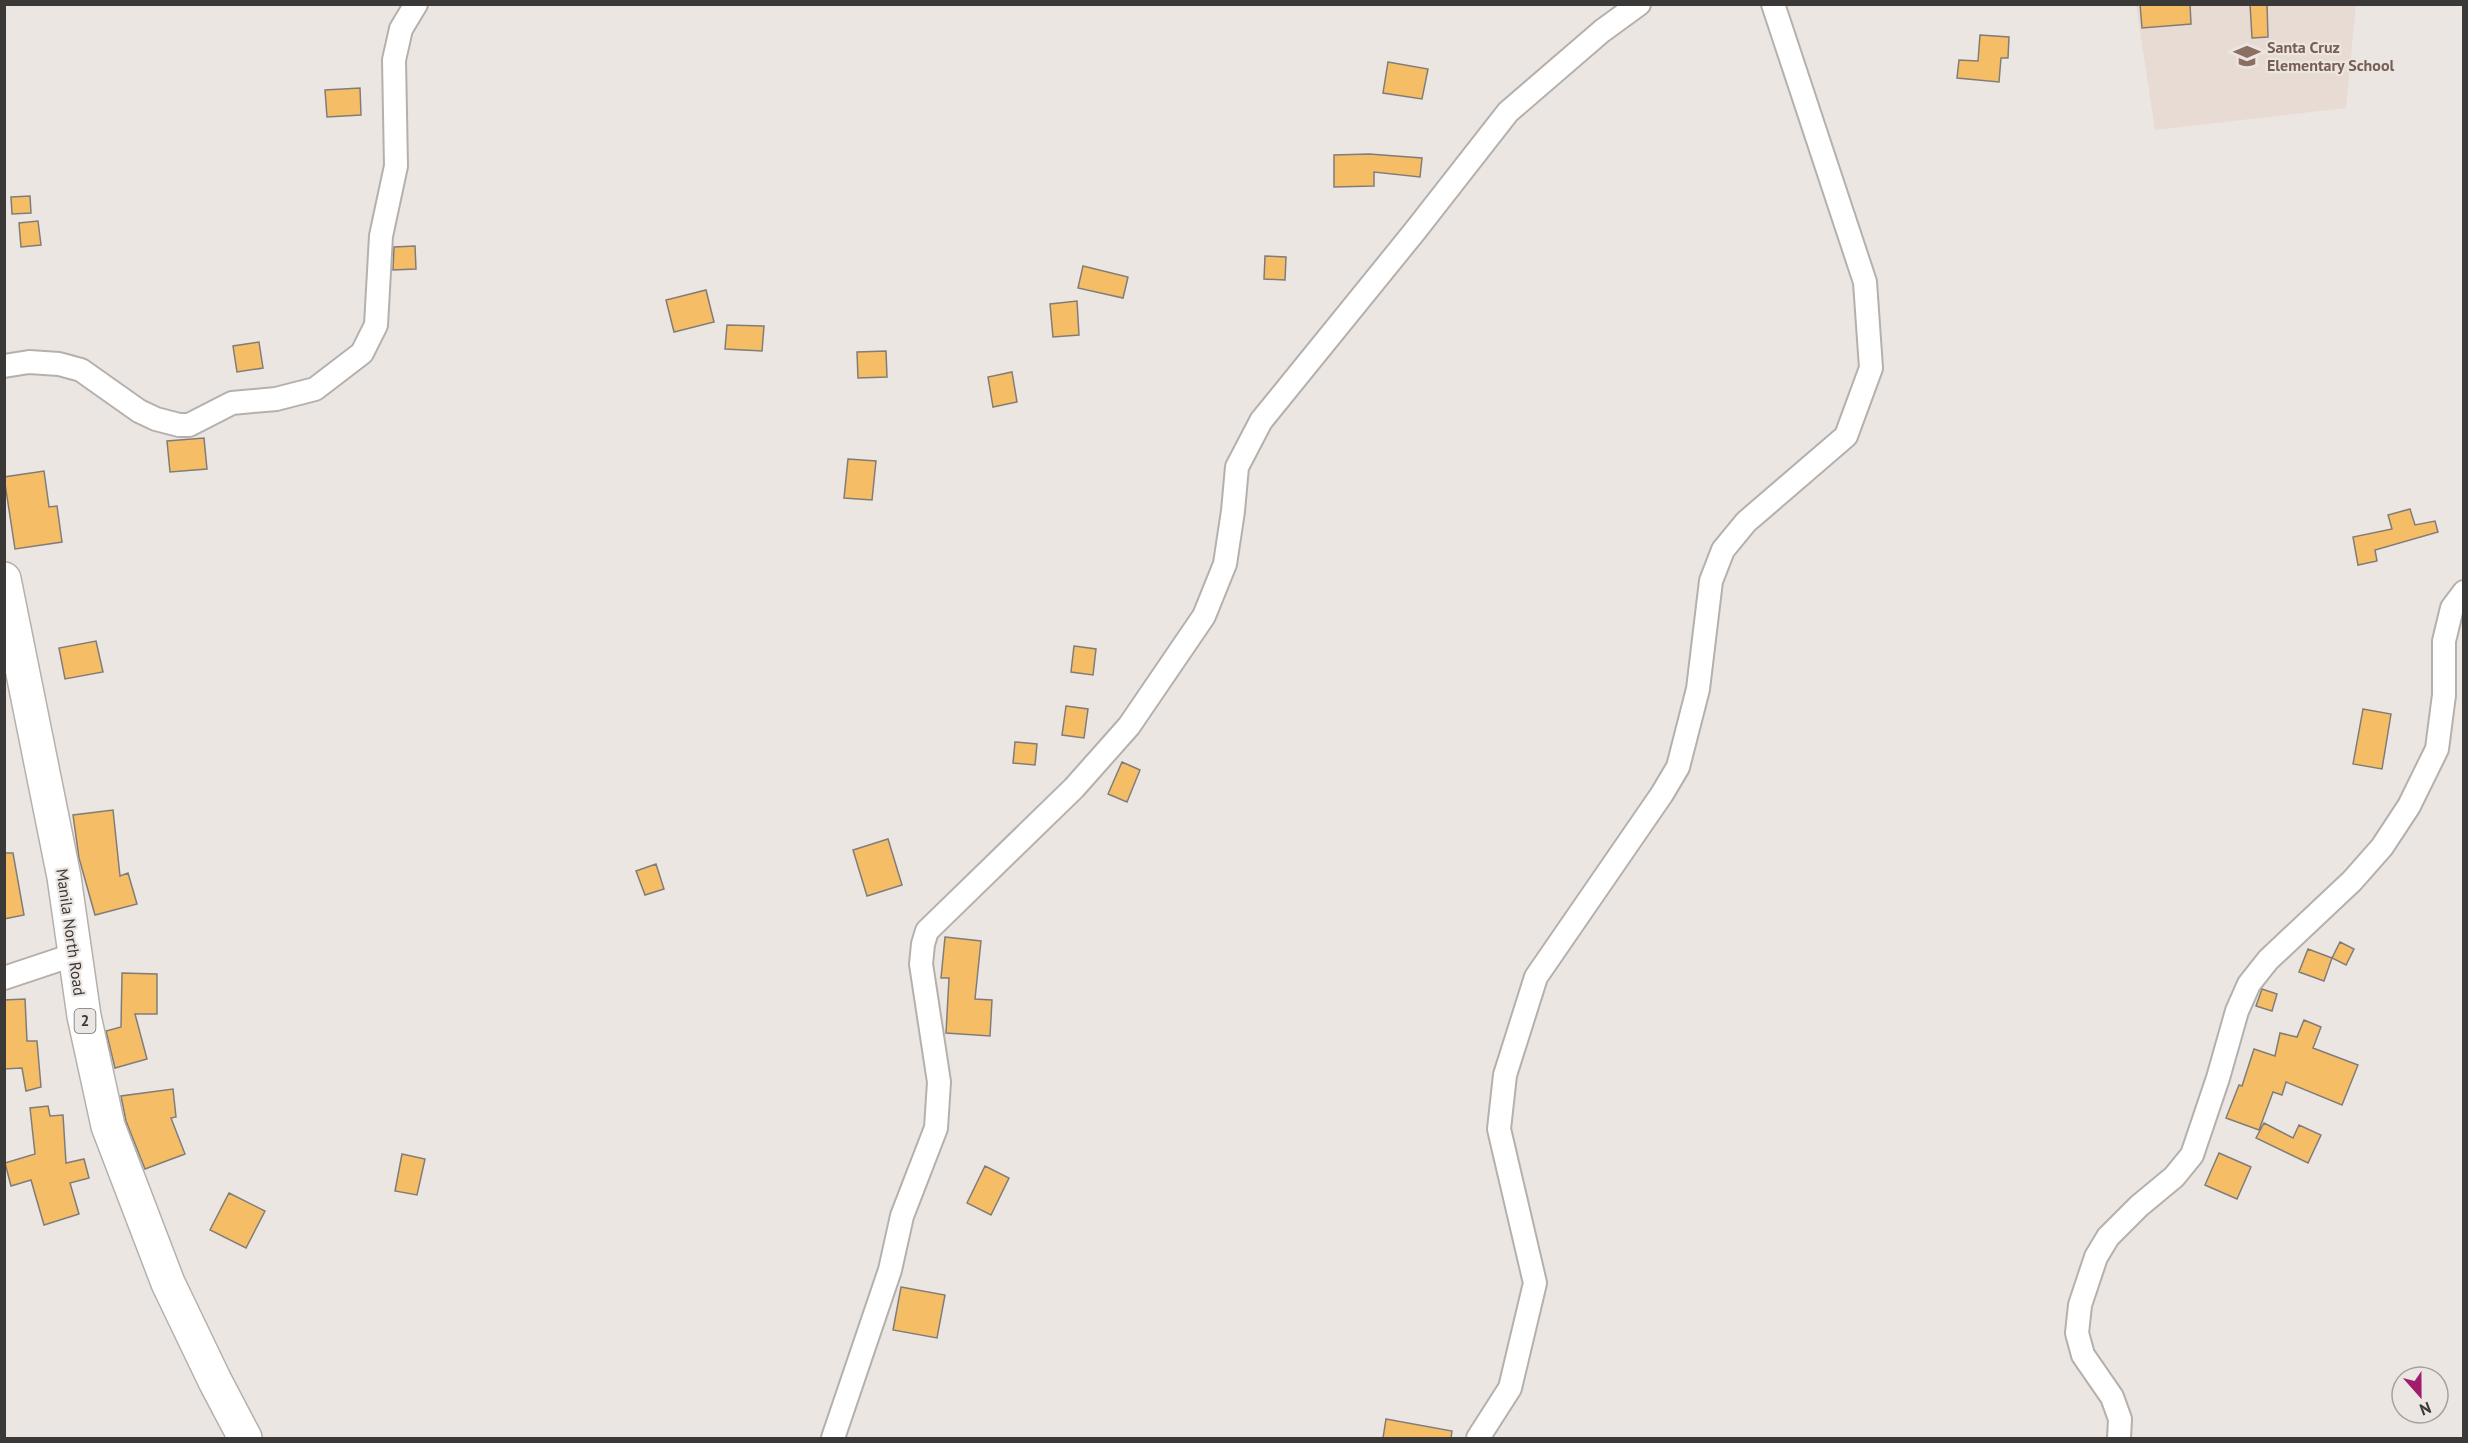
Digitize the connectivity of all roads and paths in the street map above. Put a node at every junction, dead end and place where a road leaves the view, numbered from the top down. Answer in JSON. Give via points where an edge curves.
{"nodes":[{"id":1,"x":416,"y":4,"type":"edge"},
{"id":2,"x":1638,"y":4,"type":"edge"},
{"id":3,"x":1773,"y":4,"type":"edge"},
{"id":4,"x":4,"y":366,"type":"edge"},
{"id":5,"x":4,"y":579,"type":"edge"},
{"id":6,"x":2463,"y":591,"type":"edge"},
{"id":7,"x":76,"y":954,"type":"junction"},
{"id":8,"x":4,"y":978,"type":"edge"},
{"id":9,"x":245,"y":1438,"type":"edge"},
{"id":10,"x":833,"y":1438,"type":"edge"},
{"id":11,"x":1478,"y":1438,"type":"edge"},
{"id":12,"x":2119,"y":1438,"type":"edge"}],
"edges":[{"from":1,"to":4,"type":"street","via":[[401,29],[394,60],[396,166],[381,236],[376,325],[362,353],[315,389],[276,399],[232,403],[189,425],[156,419],[139,411],[81,370],[29,362]]},
{"from":2,"to":10,"type":"street","via":[[1508,112],[1261,421],[1237,467],[1225,564],[1204,616],[1129,726],[1074,788],[927,931],[921,964],[939,1083],[936,1128],[902,1216],[890,1270]]},
{"from":3,"to":11,"type":"street","via":[[1865,282],[1871,368],[1846,436],[1746,522],[1723,550],[1712,581],[1698,689],[1678,767],[1536,977],[1505,1075],[1499,1129],[1535,1283],[1510,1388]]},
{"from":5,"to":7,"type":"highway","name":"Manila North Road","number":"2"},
{"from":6,"to":12,"type":"street","via":[[2451,608],[2444,641],[2444,695],[2437,749],[2409,806],[2382,847],[2352,881],[2275,952],[2249,984],[2192,1155],[2174,1177],[2108,1237],[2096,1257],[2080,1305],[2077,1333],[2083,1355],[2112,1397],[2120,1419]]},
{"from":7,"to":8,"type":"street"},
{"from":7,"to":9,"type":"highway","name":"Manila North Road","number":"2","via":[[84,1016],[108,1126],[168,1283]]}]}
